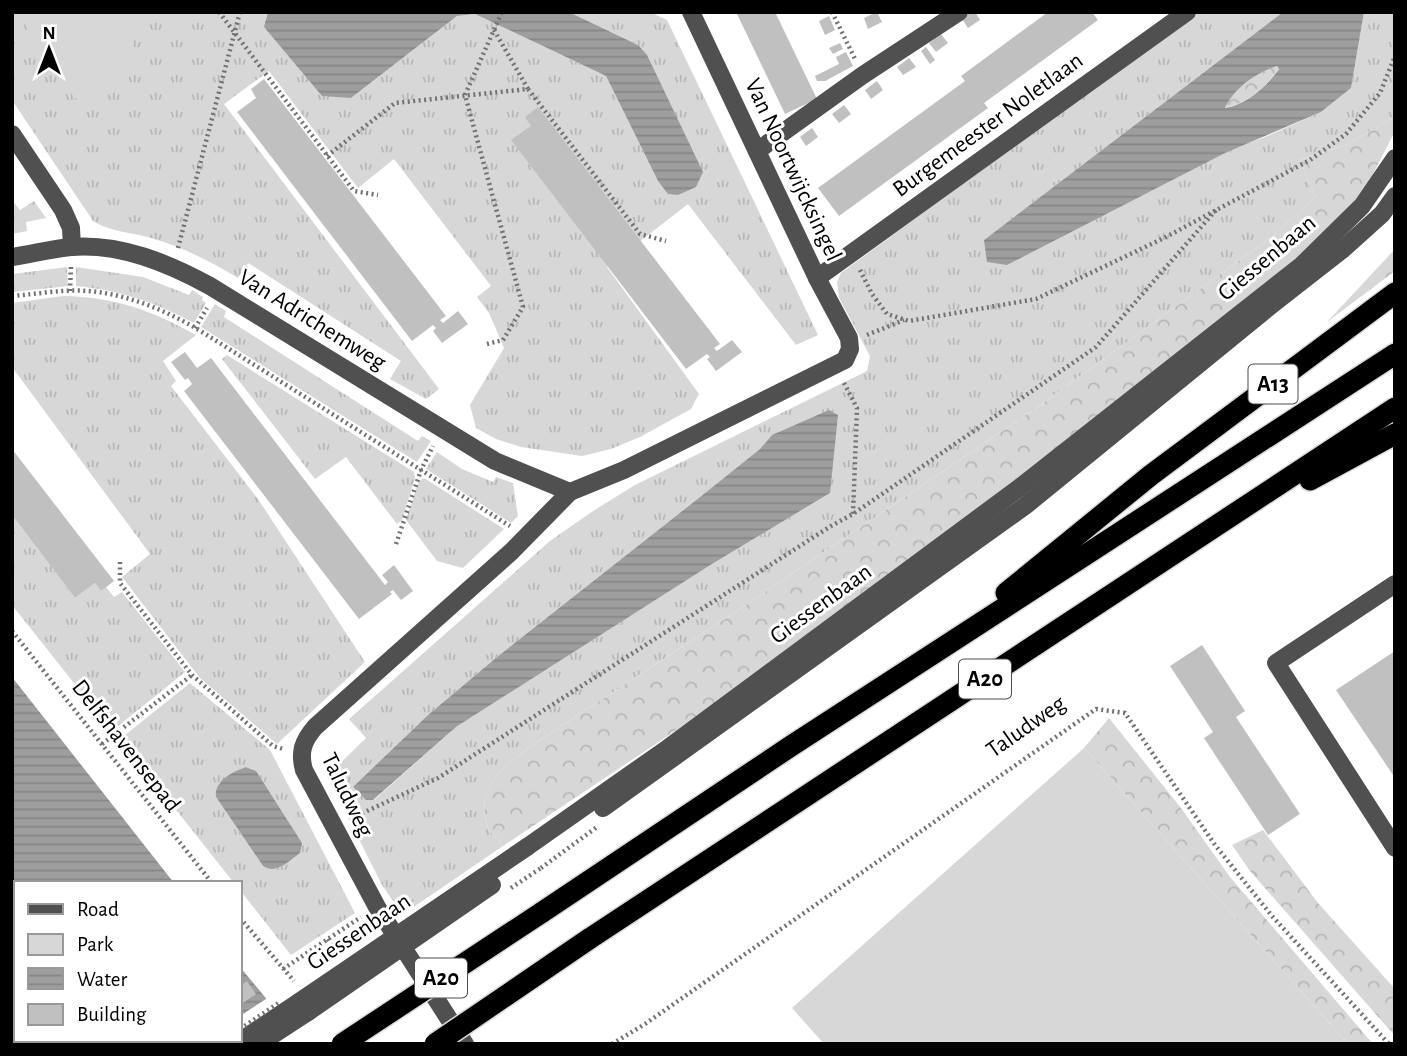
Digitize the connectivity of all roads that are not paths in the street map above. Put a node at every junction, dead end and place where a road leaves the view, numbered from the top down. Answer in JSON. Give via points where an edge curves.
{"nodes":[{"id":1,"x":691,"y":12,"type":"edge"},
{"id":2,"x":958,"y":12,"type":"edge"},
{"id":3,"x":1187,"y":12,"type":"edge"},
{"id":4,"x":12,"y":134,"type":"edge"},
{"id":5,"x":757,"y":151,"type":"junction"},
{"id":6,"x":1395,"y":158,"type":"edge"},
{"id":7,"x":1395,"y":196,"type":"edge"},
{"id":8,"x":72,"y":247,"type":"junction"},
{"id":9,"x":12,"y":257,"type":"edge"},
{"id":10,"x":817,"y":278,"type":"junction"},
{"id":11,"x":1395,"y":293,"type":"edge"},
{"id":12,"x":1395,"y":354,"type":"edge"},
{"id":13,"x":1395,"y":408,"type":"edge"},
{"id":14,"x":1395,"y":434,"type":"edge"},
{"id":15,"x":570,"y":492,"type":"junction"},
{"id":16,"x":1188,"y":546,"type":"junction"},
{"id":17,"x":1395,"y":584,"type":"edge"},
{"id":18,"x":931,"y":655,"type":"junction"},
{"id":19,"x":1395,"y":848,"type":"edge"},
{"id":20,"x":530,"y":852,"type":"junction"},
{"id":21,"x":242,"y":1040,"type":"edge"},
{"id":22,"x":259,"y":1044,"type":"edge"},
{"id":23,"x":342,"y":1044,"type":"edge"},
{"id":24,"x":435,"y":1044,"type":"edge"},
{"id":25,"x":466,"y":1044,"type":"edge"}],
"edges":[{"from":1,"to":5,"type":"street","name":"Van Noortwijcksingel"},
{"from":2,"to":5,"type":"street"},
{"from":3,"to":10,"type":"street","name":"Burgemeester Noletlaan"},
{"from":4,"to":8,"type":"street","via":[[63,211],[71,228]]},
{"from":5,"to":10,"type":"street","name":"Van Noortwijcksingel"},
{"from":6,"to":20,"type":"street","name":"Giessenbaan","via":[[1362,206],[1302,265],[1018,488]]},
{"from":7,"to":20,"type":"street","name":"Giessenbaan","via":[[1342,250],[1025,506]]},
{"from":8,"to":9,"type":"street","name":"Van Adrichemweg"},
{"from":8,"to":15,"type":"street","name":"Van Adrichemweg","via":[[139,255],[173,266],[495,461]]},
{"from":10,"to":15,"type":"street","name":"Van Noortwijcksingel","via":[[849,338],[845,360],[624,470]]},
{"from":11,"to":18,"type":"highway","number":"A13","via":[[1151,475]]},
{"from":12,"to":18,"type":"highway","number":"A20"},
{"from":13,"to":16,"type":"highway","number":"A20"},
{"from":14,"to":16,"type":"highway","number":"A20"},
{"from":15,"to":25,"type":"street","name":"Taludweg","via":[[315,727],[300,755],[377,907]]},
{"from":16,"to":24,"type":"highway","number":"A20","bridge":true},
{"from":17,"to":19,"type":"street","via":[[1276,663]]},
{"from":18,"to":23,"type":"highway","number":"A20","bridge":true},
{"from":20,"to":21,"type":"street","name":"Giessenbaan","bridge":true},
{"from":20,"to":22,"type":"street","name":"Giessenbaan","bridge":true}]}
